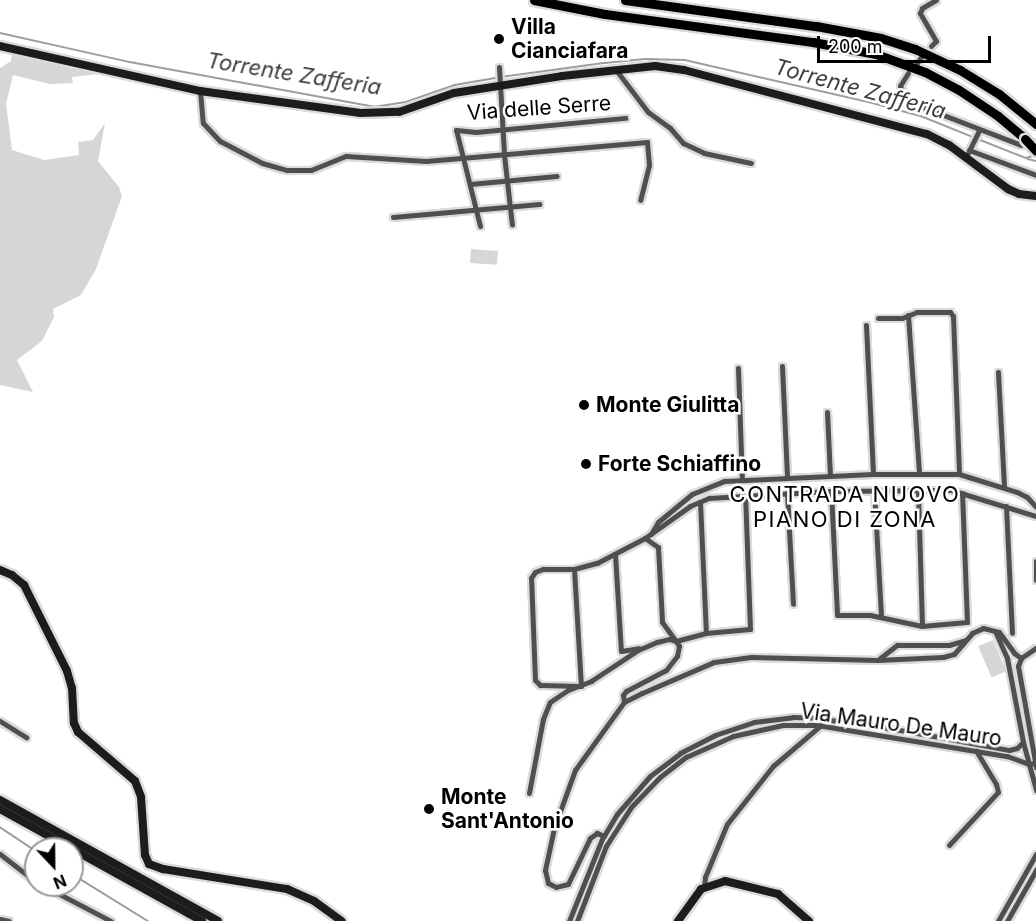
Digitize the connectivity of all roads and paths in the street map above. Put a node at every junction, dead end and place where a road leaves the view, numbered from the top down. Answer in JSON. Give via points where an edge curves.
{"nodes":[{"id":1,"x":534,"y":0,"type":"edge"},
{"id":2,"x":625,"y":0,"type":"edge"},
{"id":3,"x":936,"y":0,"type":"edge"},
{"id":4,"x":0,"y":46,"type":"edge"},
{"id":5,"x":931,"y":46,"type":"dead end"},
{"id":6,"x":921,"y":57,"type":"dead end"},
{"id":7,"x":917,"y":63,"type":"dead end"},
{"id":8,"x":499,"y":70,"type":"dead end"},
{"id":9,"x":616,"y":70,"type":"junction"},
{"id":10,"x":908,"y":73,"type":"dead end"},
{"id":11,"x":499,"y":84,"type":"junction"},
{"id":12,"x":200,"y":91,"type":"junction"},
{"id":13,"x":625,"y":118,"type":"dead end"},
{"id":14,"x":1036,"y":124,"type":"edge"},
{"id":15,"x":502,"y":130,"type":"junction"},
{"id":16,"x":979,"y":131,"type":"junction"},
{"id":17,"x":1036,"y":142,"type":"edge"},
{"id":18,"x":1036,"y":151,"type":"edge"},
{"id":19,"x":969,"y":152,"type":"junction"},
{"id":20,"x":504,"y":155,"type":"junction"},
{"id":21,"x":462,"y":158,"type":"junction"},
{"id":22,"x":751,"y":163,"type":"dead end"},
{"id":23,"x":1036,"y":175,"type":"edge"},
{"id":24,"x":557,"y":176,"type":"dead end"},
{"id":25,"x":507,"y":181,"type":"junction"},
{"id":26,"x":470,"y":184,"type":"junction"},
{"id":27,"x":1036,"y":196,"type":"edge"},
{"id":28,"x":640,"y":200,"type":"dead end"},
{"id":29,"x":539,"y":204,"type":"dead end"},
{"id":30,"x":510,"y":207,"type":"junction"},
{"id":31,"x":476,"y":210,"type":"junction"},
{"id":32,"x":393,"y":217,"type":"dead end"},
{"id":33,"x":512,"y":225,"type":"dead end"},
{"id":34,"x":480,"y":226,"type":"dead end"},
{"id":35,"x":908,"y":315,"type":"junction"},
{"id":36,"x":878,"y":318,"type":"dead end"},
{"id":37,"x":866,"y":325,"type":"dead end"},
{"id":38,"x":782,"y":366,"type":"dead end"},
{"id":39,"x":738,"y":368,"type":"dead end"},
{"id":40,"x":998,"y":372,"type":"dead end"},
{"id":41,"x":827,"y":412,"type":"dead end"},
{"id":42,"x":918,"y":473,"type":"junction"},
{"id":43,"x":873,"y":474,"type":"junction"},
{"id":44,"x":959,"y":474,"type":"junction"},
{"id":45,"x":830,"y":476,"type":"junction"},
{"id":46,"x":787,"y":478,"type":"junction"},
{"id":47,"x":742,"y":480,"type":"junction"},
{"id":48,"x":1004,"y":486,"type":"junction"},
{"id":49,"x":874,"y":490,"type":"junction"},
{"id":50,"x":831,"y":491,"type":"junction"},
{"id":51,"x":918,"y":491,"type":"junction"},
{"id":52,"x":787,"y":493,"type":"junction"},
{"id":53,"x":962,"y":493,"type":"junction"},
{"id":54,"x":745,"y":495,"type":"junction"},
{"id":55,"x":700,"y":502,"type":"junction"},
{"id":56,"x":1006,"y":506,"type":"junction"},
{"id":57,"x":1036,"y":507,"type":"edge"},
{"id":58,"x":1036,"y":516,"type":"edge"},
{"id":59,"x":648,"y":537,"type":"junction"},
{"id":60,"x":615,"y":554,"type":"junction"},
{"id":61,"x":1036,"y":561,"type":"edge"},
{"id":62,"x":573,"y":569,"type":"junction"},
{"id":63,"x":0,"y":570,"type":"edge"},
{"id":64,"x":1036,"y":580,"type":"edge"},
{"id":65,"x":793,"y":604,"type":"dead end"},
{"id":66,"x":881,"y":617,"type":"junction"},
{"id":67,"x":922,"y":626,"type":"junction"},
{"id":68,"x":995,"y":631,"type":"junction"},
{"id":69,"x":706,"y":633,"type":"junction"},
{"id":70,"x":1012,"y":633,"type":"dead end"},
{"id":71,"x":965,"y":640,"type":"junction"},
{"id":72,"x":676,"y":641,"type":"junction"},
{"id":73,"x":645,"y":647,"type":"junction"},
{"id":74,"x":1036,"y":648,"type":"edge"},
{"id":75,"x":1014,"y":653,"type":"junction"},
{"id":76,"x":1021,"y":658,"type":"junction"},
{"id":77,"x":878,"y":660,"type":"junction"},
{"id":78,"x":1008,"y":662,"type":"junction"},
{"id":79,"x":1018,"y":666,"type":"junction"},
{"id":80,"x":581,"y":686,"type":"junction"},
{"id":81,"x":624,"y":702,"type":"junction"},
{"id":82,"x":822,"y":719,"type":"junction"},
{"id":83,"x":0,"y":721,"type":"edge"},
{"id":84,"x":821,"y":726,"type":"junction"},
{"id":85,"x":26,"y":737,"type":"dead end"},
{"id":86,"x":1030,"y":740,"type":"junction"},
{"id":87,"x":1023,"y":742,"type":"junction"},
{"id":88,"x":976,"y":751,"type":"junction"},
{"id":89,"x":1033,"y":765,"type":"edge"},
{"id":90,"x":1036,"y":790,"type":"edge"},
{"id":91,"x":529,"y":793,"type":"dead end"},
{"id":92,"x":0,"y":800,"type":"edge"},
{"id":93,"x":0,"y":809,"type":"edge"},
{"id":94,"x":604,"y":836,"type":"junction"},
{"id":95,"x":949,"y":845,"type":"dead end"},
{"id":96,"x":0,"y":854,"type":"edge"},
{"id":97,"x":1036,"y":854,"type":"edge"},
{"id":98,"x":1036,"y":870,"type":"edge"},
{"id":99,"x":24,"y":873,"type":"edge"},
{"id":100,"x":704,"y":887,"type":"junction"},
{"id":101,"x":65,"y":897,"type":"edge"},
{"id":102,"x":0,"y":919,"type":"edge"},
{"id":103,"x":9,"y":921,"type":"edge"},
{"id":104,"x":111,"y":921,"type":"edge"},
{"id":105,"x":202,"y":921,"type":"edge"},
{"id":106,"x":218,"y":921,"type":"edge"},
{"id":107,"x":342,"y":921,"type":"edge"},
{"id":108,"x":569,"y":921,"type":"edge"},
{"id":109,"x":577,"y":921,"type":"edge"},
{"id":110,"x":678,"y":921,"type":"edge"},
{"id":111,"x":809,"y":921,"type":"edge"},
{"id":112,"x":998,"y":921,"type":"edge"},
{"id":113,"x":1007,"y":921,"type":"edge"}],
"edges":[{"from":1,"to":18,"type":"highway","bridge":true,"via":[[876,54],[959,90],[998,116]]},
{"from":2,"to":14,"type":"highway","via":[[846,30],[895,42],[976,79]]},
{"from":3,"to":5,"type":"street","via":[[920,13],[936,40]]},
{"from":4,"to":12,"type":"street"},
{"from":6,"to":7,"type":"street"},
{"from":8,"to":11,"type":"street"},
{"from":9,"to":11,"type":"street"},
{"from":9,"to":19,"type":"street","via":[[656,66],[693,71],[919,132]]},
{"from":9,"to":22,"type":"street","via":[[648,112],[687,146]]},
{"from":10,"to":16,"type":"street","via":[[900,86],[907,100]]},
{"from":11,"to":12,"type":"street","via":[[454,93],[408,110],[378,114]]},
{"from":11,"to":15,"type":"street"},
{"from":12,"to":21,"type":"street","via":[[202,119],[210,131],[235,151],[281,169],[311,170],[346,156],[419,161]]},
{"from":13,"to":15,"type":"street","name":"Via delle Serre"},
{"from":15,"to":20,"type":"street"},
{"from":15,"to":21,"type":"street","name":"Via delle Serre","via":[[456,130]]},
{"from":16,"to":17,"type":"street","via":[[1021,145]]},
{"from":16,"to":19,"type":"street"},
{"from":19,"to":23,"type":"street"},
{"from":19,"to":27,"type":"street","via":[[1008,189]]},
{"from":20,"to":21,"type":"street"},
{"from":20,"to":25,"type":"street"},
{"from":20,"to":28,"type":"street","via":[[646,142],[649,165]]},
{"from":21,"to":26,"type":"street"},
{"from":24,"to":25,"type":"street"},
{"from":25,"to":26,"type":"street"},
{"from":25,"to":30,"type":"street"},
{"from":26,"to":31,"type":"street"},
{"from":29,"to":30,"type":"street"},
{"from":30,"to":31,"type":"street"},
{"from":30,"to":33,"type":"street"},
{"from":31,"to":32,"type":"street"},
{"from":31,"to":34,"type":"street"},
{"from":35,"to":36,"type":"street"},
{"from":35,"to":42,"type":"street"},
{"from":35,"to":44,"type":"street","via":[[946,311],[953,316]]},
{"from":37,"to":43,"type":"street"},
{"from":38,"to":46,"type":"street"},
{"from":39,"to":47,"type":"street"},
{"from":40,"to":48,"type":"street"},
{"from":41,"to":45,"type":"street"},
{"from":42,"to":43,"type":"street"},
{"from":42,"to":44,"type":"street"},
{"from":43,"to":45,"type":"street"},
{"from":44,"to":48,"type":"street"},
{"from":45,"to":46,"type":"street"},
{"from":46,"to":47,"type":"street"},
{"from":47,"to":59,"type":"street","via":[[714,484],[692,494],[658,522]]},
{"from":48,"to":57,"type":"street","via":[[1028,497]]},
{"from":49,"to":50,"type":"street"},
{"from":49,"to":51,"type":"street"},
{"from":49,"to":66,"type":"street"},
{"from":50,"to":52,"type":"street"},
{"from":50,"to":66,"type":"street","via":[[837,615]]},
{"from":51,"to":53,"type":"street"},
{"from":51,"to":67,"type":"street"},
{"from":52,"to":54,"type":"street"},
{"from":52,"to":65,"type":"street"},
{"from":53,"to":56,"type":"street"},
{"from":53,"to":67,"type":"street","via":[[967,622]]},
{"from":54,"to":55,"type":"street"},
{"from":54,"to":69,"type":"street","via":[[750,629]]},
{"from":55,"to":59,"type":"street"},
{"from":55,"to":69,"type":"street"},
{"from":56,"to":58,"type":"street"},
{"from":56,"to":70,"type":"street"},
{"from":59,"to":60,"type":"street"},
{"from":59,"to":72,"type":"street","via":[[658,547],[662,622]]},
{"from":60,"to":62,"type":"street"},
{"from":60,"to":73,"type":"street","via":[[621,651]]},
{"from":61,"to":64,"type":"street"},
{"from":62,"to":80,"type":"street"},
{"from":62,"to":80,"type":"street","via":[[543,569],[531,578],[535,680],[540,685]]},
{"from":63,"to":107,"type":"street","via":[[24,585],[67,671],[78,732],[135,781],[141,796],[144,849],[149,864],[287,889],[314,901]]},
{"from":66,"to":67,"type":"street"},
{"from":68,"to":71,"type":"street","via":[[983,628]]},
{"from":68,"to":75,"type":"street"},
{"from":68,"to":78,"type":"street"},
{"from":69,"to":72,"type":"street"},
{"from":71,"to":77,"type":"street","via":[[949,645],[897,645]]},
{"from":71,"to":77,"type":"street","via":[[951,655]]},
{"from":72,"to":73,"type":"street","via":[[669,639]]},
{"from":72,"to":81,"type":"street","via":[[677,656],[666,670],[626,691]]},
{"from":73,"to":80,"type":"street"},
{"from":74,"to":76,"type":"street"},
{"from":75,"to":76,"type":"street"},
{"from":75,"to":78,"type":"street"},
{"from":76,"to":79,"type":"street"},
{"from":77,"to":81,"type":"street","via":[[751,657],[714,662]]},
{"from":78,"to":79,"type":"street"},
{"from":78,"to":87,"type":"street"},
{"from":79,"to":86,"type":"street"},
{"from":80,"to":91,"type":"street","via":[[550,702]]},
{"from":81,"to":94,"type":"street","via":[[575,770],[554,828],[545,870],[548,883],[556,887],[567,884],[590,838],[597,833]]},
{"from":82,"to":84,"type":"street"},
{"from":82,"to":87,"type":"street","name":"Via Mauro De Mauro","via":[[1009,750]]},
{"from":82,"to":94,"type":"street","name":"Via Mauro De Mauro","via":[[793,717],[754,722],[697,743],[650,776],[617,814]]},
{"from":83,"to":85,"type":"street"},
{"from":84,"to":88,"type":"street","name":"Via Mauro De Mauro"},
{"from":84,"to":100,"type":"street","via":[[773,766],[727,825]]},
{"from":84,"to":109,"type":"street","name":"Via Mauro De Mauro","via":[[783,725],[748,731],[697,751],[674,766],[620,820]]},
{"from":86,"to":87,"type":"street","name":"Via Mauro De Mauro"},
{"from":86,"to":89,"type":"street"},
{"from":87,"to":89,"type":"street"},
{"from":88,"to":89,"type":"street","name":"Via Mauro De Mauro"},
{"from":88,"to":95,"type":"street","via":[[998,792]]},
{"from":89,"to":90,"type":"street"},
{"from":92,"to":106,"type":"street"},
{"from":93,"to":105,"type":"street"},
{"from":94,"to":108,"type":"street","name":"Via Mauro De Mauro"},
{"from":96,"to":99,"type":"street"},
{"from":97,"to":112,"type":"street"},
{"from":98,"to":113,"type":"street"},
{"from":100,"to":110,"type":"street"},
{"from":100,"to":111,"type":"street","via":[[725,881],[756,887],[784,898]]},
{"from":101,"to":104,"type":"street"},
{"from":102,"to":103,"type":"street"}]}
